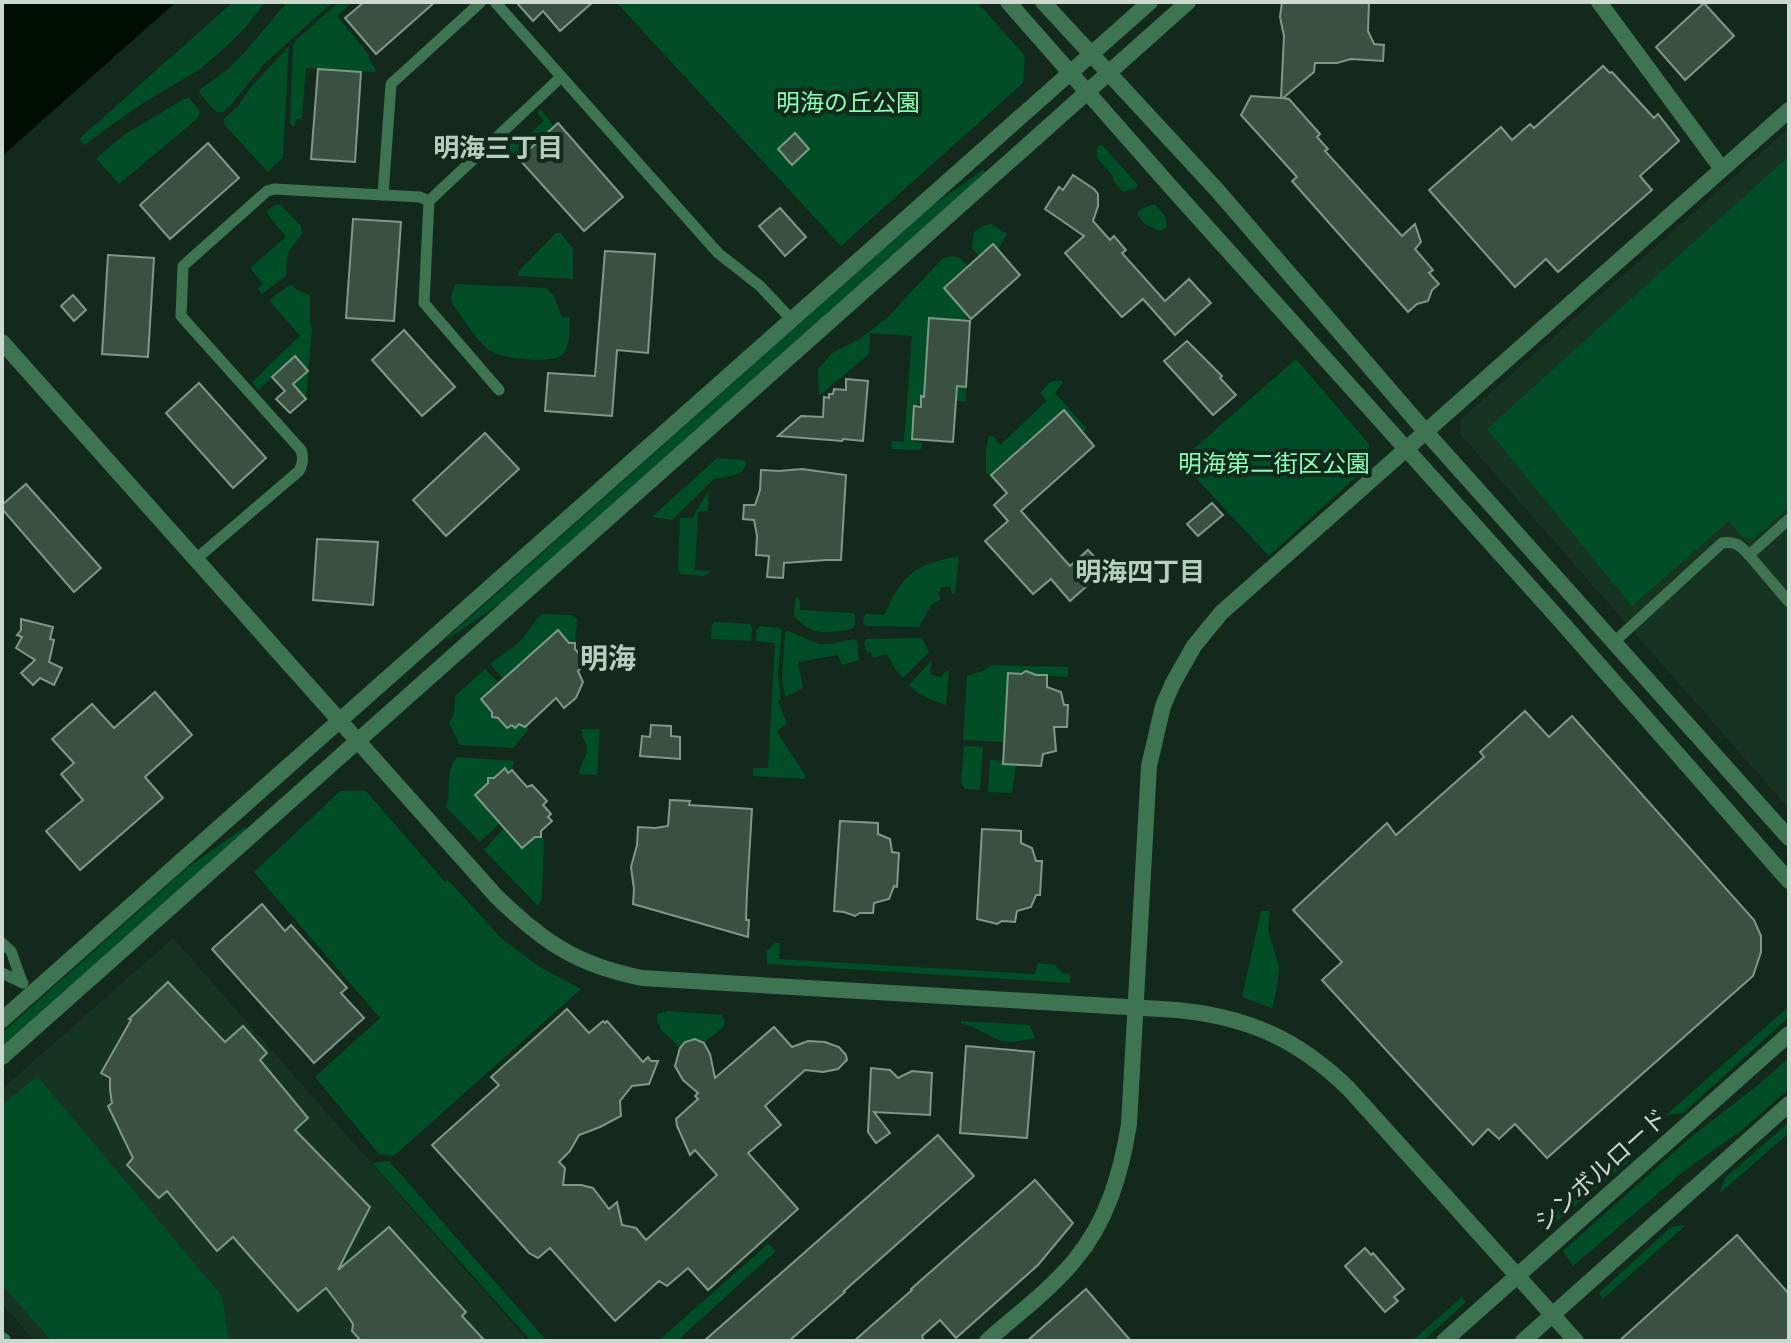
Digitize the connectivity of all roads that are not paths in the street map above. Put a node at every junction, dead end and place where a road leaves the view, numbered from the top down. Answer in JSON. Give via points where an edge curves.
{"nodes":[{"id":1,"x":481,"y":2,"type":"edge"},
{"id":2,"x":495,"y":2,"type":"edge"},
{"id":3,"x":1008,"y":2,"type":"edge"},
{"id":4,"x":1043,"y":2,"type":"edge"},
{"id":5,"x":1150,"y":2,"type":"edge"},
{"id":6,"x":1188,"y":2,"type":"edge"},
{"id":7,"x":1599,"y":2,"type":"edge"},
{"id":8,"x":1090,"y":53,"type":"junction"},
{"id":9,"x":1070,"y":73,"type":"junction"},
{"id":10,"x":1108,"y":73,"type":"junction"},
{"id":11,"x":561,"y":77,"type":"junction"},
{"id":12,"x":1087,"y":91,"type":"junction"},
{"id":13,"x":1789,"y":110,"type":"edge"},
{"id":14,"x":1722,"y":169,"type":"junction"},
{"id":15,"x":383,"y":195,"type":"junction"},
{"id":16,"x":429,"y":201,"type":"junction"},
{"id":17,"x":792,"y":320,"type":"junction"},
{"id":18,"x":2,"y":342,"type":"edge"},
{"id":19,"x":499,"y":390,"type":"dead end"},
{"id":20,"x":1425,"y":431,"type":"junction"},
{"id":21,"x":1406,"y":449,"type":"junction"},
{"id":22,"x":1789,"y":519,"type":"edge"},
{"id":23,"x":1749,"y":555,"type":"junction"},
{"id":24,"x":196,"y":559,"type":"junction"},
{"id":25,"x":1789,"y":602,"type":"edge"},
{"id":26,"x":1614,"y":642,"type":"junction"},
{"id":27,"x":340,"y":720,"type":"junction"},
{"id":28,"x":359,"y":742,"type":"junction"},
{"id":29,"x":1789,"y":838,"type":"edge"},
{"id":30,"x":1789,"y":881,"type":"edge"},
{"id":31,"x":2,"y":943,"type":"edge"},
{"id":32,"x":2,"y":973,"type":"edge"},
{"id":33,"x":27,"y":988,"type":"junction"},
{"id":34,"x":1135,"y":1008,"type":"junction"},
{"id":35,"x":2,"y":1020,"type":"edge"},
{"id":36,"x":1789,"y":1034,"type":"edge"},
{"id":37,"x":2,"y":1057,"type":"edge"},
{"id":38,"x":1789,"y":1104,"type":"edge"},
{"id":39,"x":1517,"y":1276,"type":"junction"},
{"id":40,"x":1553,"y":1315,"type":"junction"},
{"id":41,"x":987,"y":1341,"type":"edge"},
{"id":42,"x":1444,"y":1341,"type":"edge"},
{"id":43,"x":1523,"y":1341,"type":"edge"},
{"id":44,"x":1576,"y":1341,"type":"edge"}],
"edges":[{"from":1,"to":15,"type":"lane","via":[[391,84]]},
{"from":2,"to":11,"type":"lane"},
{"from":3,"to":9,"type":"street"},
{"from":4,"to":8,"type":"street"},
{"from":5,"to":8,"type":"street"},
{"from":6,"to":10,"type":"street"},
{"from":7,"to":14,"type":"street"},
{"from":8,"to":9,"type":"street"},
{"from":8,"to":10,"type":"street"},
{"from":9,"to":12,"type":"street"},
{"from":9,"to":17,"type":"street"},
{"from":10,"to":12,"type":"street"},
{"from":10,"to":20,"type":"street","via":[[1217,190]]},
{"from":11,"to":16,"type":"lane"},
{"from":11,"to":17,"type":"lane","via":[[718,253]]},
{"from":12,"to":21,"type":"street"},
{"from":12,"to":28,"type":"street"},
{"from":13,"to":14,"type":"street"},
{"from":14,"to":20,"type":"street"},
{"from":15,"to":16,"type":"lane"},
{"from":15,"to":24,"type":"lane","via":[[267,191],[183,266],[181,316],[304,457],[299,471]]},
{"from":16,"to":19,"type":"lane","via":[[424,303]]},
{"from":17,"to":27,"type":"street"},
{"from":18,"to":24,"type":"street"},
{"from":20,"to":21,"type":"street"},
{"from":20,"to":26,"type":"street"},
{"from":21,"to":30,"type":"street"},
{"from":21,"to":34,"type":"street","via":[[1221,613],[1173,683],[1149,766]]},
{"from":22,"to":23,"type":"lane"},
{"from":23,"to":25,"type":"lane"},
{"from":23,"to":26,"type":"lane","via":[[1733,541],[1722,543]]},
{"from":24,"to":27,"type":"street"},
{"from":26,"to":29,"type":"street"},
{"from":27,"to":28,"type":"street"},
{"from":27,"to":33,"type":"street"},
{"from":28,"to":34,"type":"street","via":[[526,925],[572,955],[617,973],[669,981]]},
{"from":28,"to":37,"type":"street"},
{"from":31,"to":33,"type":"lane"},
{"from":32,"to":33,"type":"lane"},
{"from":33,"to":35,"type":"street"},
{"from":34,"to":39,"type":"street","via":[[1203,1013],[1256,1026],[1330,1070]]},
{"from":34,"to":41,"type":"street","via":[[1129,1124],[1111,1199],[1077,1258]]},
{"from":36,"to":39,"type":"street","name":"シンボルロード"},
{"from":38,"to":40,"type":"street"},
{"from":39,"to":40,"type":"street"},
{"from":39,"to":42,"type":"street","name":"シンボルロード"},
{"from":40,"to":43,"type":"street"},
{"from":40,"to":44,"type":"street"}]}
